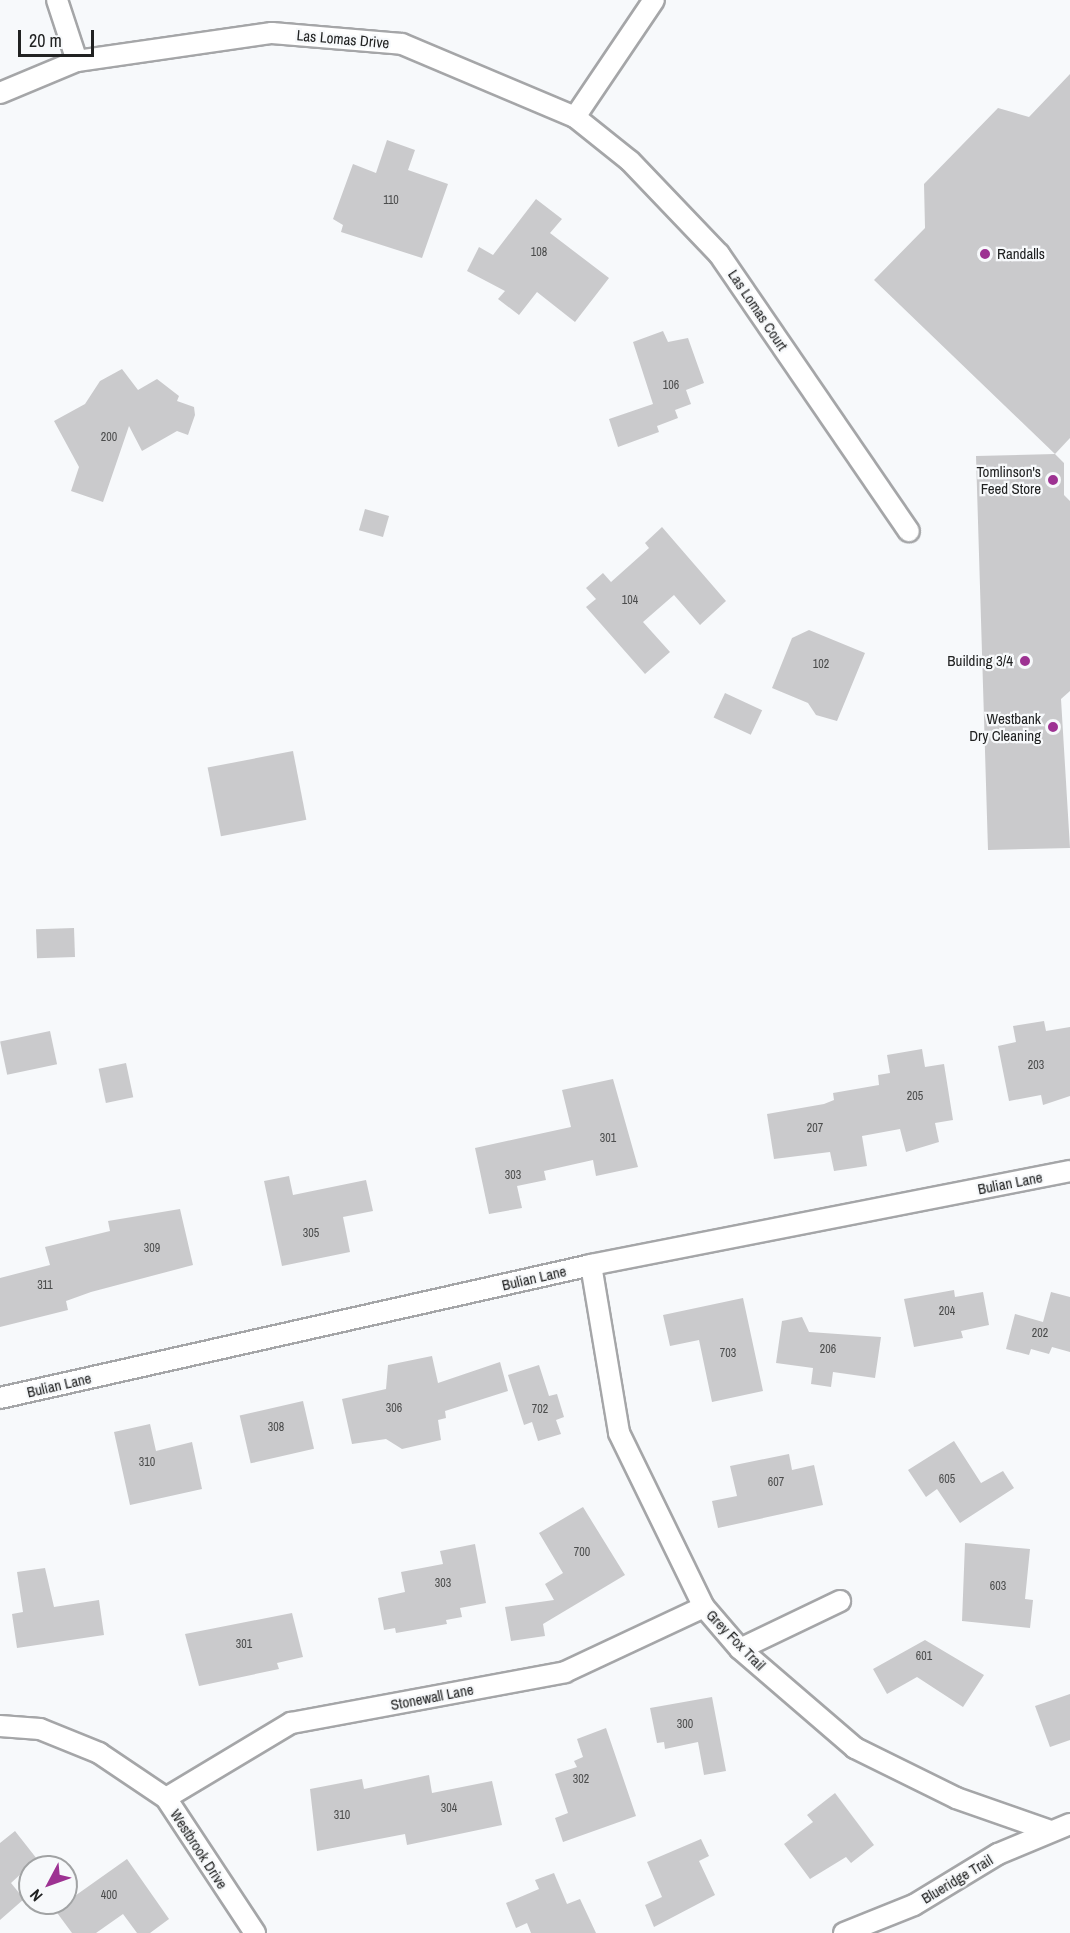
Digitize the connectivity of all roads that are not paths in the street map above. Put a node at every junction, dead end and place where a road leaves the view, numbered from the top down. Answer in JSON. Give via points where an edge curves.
{"nodes":[{"id":1,"x":57,"y":0,"type":"edge"},
{"id":2,"x":654,"y":0,"type":"edge"},
{"id":3,"x":77,"y":61,"type":"junction"},
{"id":4,"x":0,"y":93,"type":"edge"},
{"id":5,"x":575,"y":117,"type":"junction"},
{"id":6,"x":909,"y":531,"type":"dead end"},
{"id":7,"x":1070,"y":1171,"type":"edge"},
{"id":8,"x":591,"y":1265,"type":"junction"},
{"id":9,"x":0,"y":1398,"type":"edge"},
{"id":10,"x":840,"y":1601,"type":"dead end"},
{"id":11,"x":704,"y":1607,"type":"junction"},
{"id":12,"x":740,"y":1649,"type":"junction"},
{"id":13,"x":0,"y":1726,"type":"edge"},
{"id":14,"x":166,"y":1798,"type":"junction"},
{"id":15,"x":1070,"y":1824,"type":"edge"},
{"id":16,"x":1050,"y":1831,"type":"junction"},
{"id":17,"x":255,"y":1933,"type":"edge"},
{"id":18,"x":844,"y":1933,"type":"edge"}],
"edges":[{"from":1,"to":3,"type":"street"},
{"from":2,"to":5,"type":"street"},
{"from":3,"to":4,"type":"street","name":"Las Lomas Drive"},
{"from":3,"to":5,"type":"street","name":"Las Lomas Drive","via":[[272,33],[402,44]]},
{"from":5,"to":6,"type":"street","name":"Las Lomas Court","via":[[630,161],[719,254]]},
{"from":7,"to":8,"type":"street","name":"Bulian Lane"},
{"from":8,"to":9,"type":"street","name":"Bulian Lane"},
{"from":8,"to":11,"type":"street","name":"Grey Fox Trail","via":[[619,1433]]},
{"from":10,"to":12,"type":"street"},
{"from":11,"to":12,"type":"street","name":"Grey Fox Trail"},
{"from":11,"to":14,"type":"street","name":"Stonewall Lane","via":[[565,1672],[291,1723]]},
{"from":12,"to":16,"type":"street","name":"Grey Fox Trail","via":[[855,1748],[956,1798]]},
{"from":13,"to":14,"type":"street","name":"Westbrook Drive","via":[[40,1729],[99,1754]]},
{"from":14,"to":17,"type":"street","name":"Westbrook Drive"},
{"from":15,"to":16,"type":"street","name":"Blueridge Trail"},
{"from":16,"to":18,"type":"street","name":"Blueridge Trail","via":[[998,1854],[914,1905]]}]}
